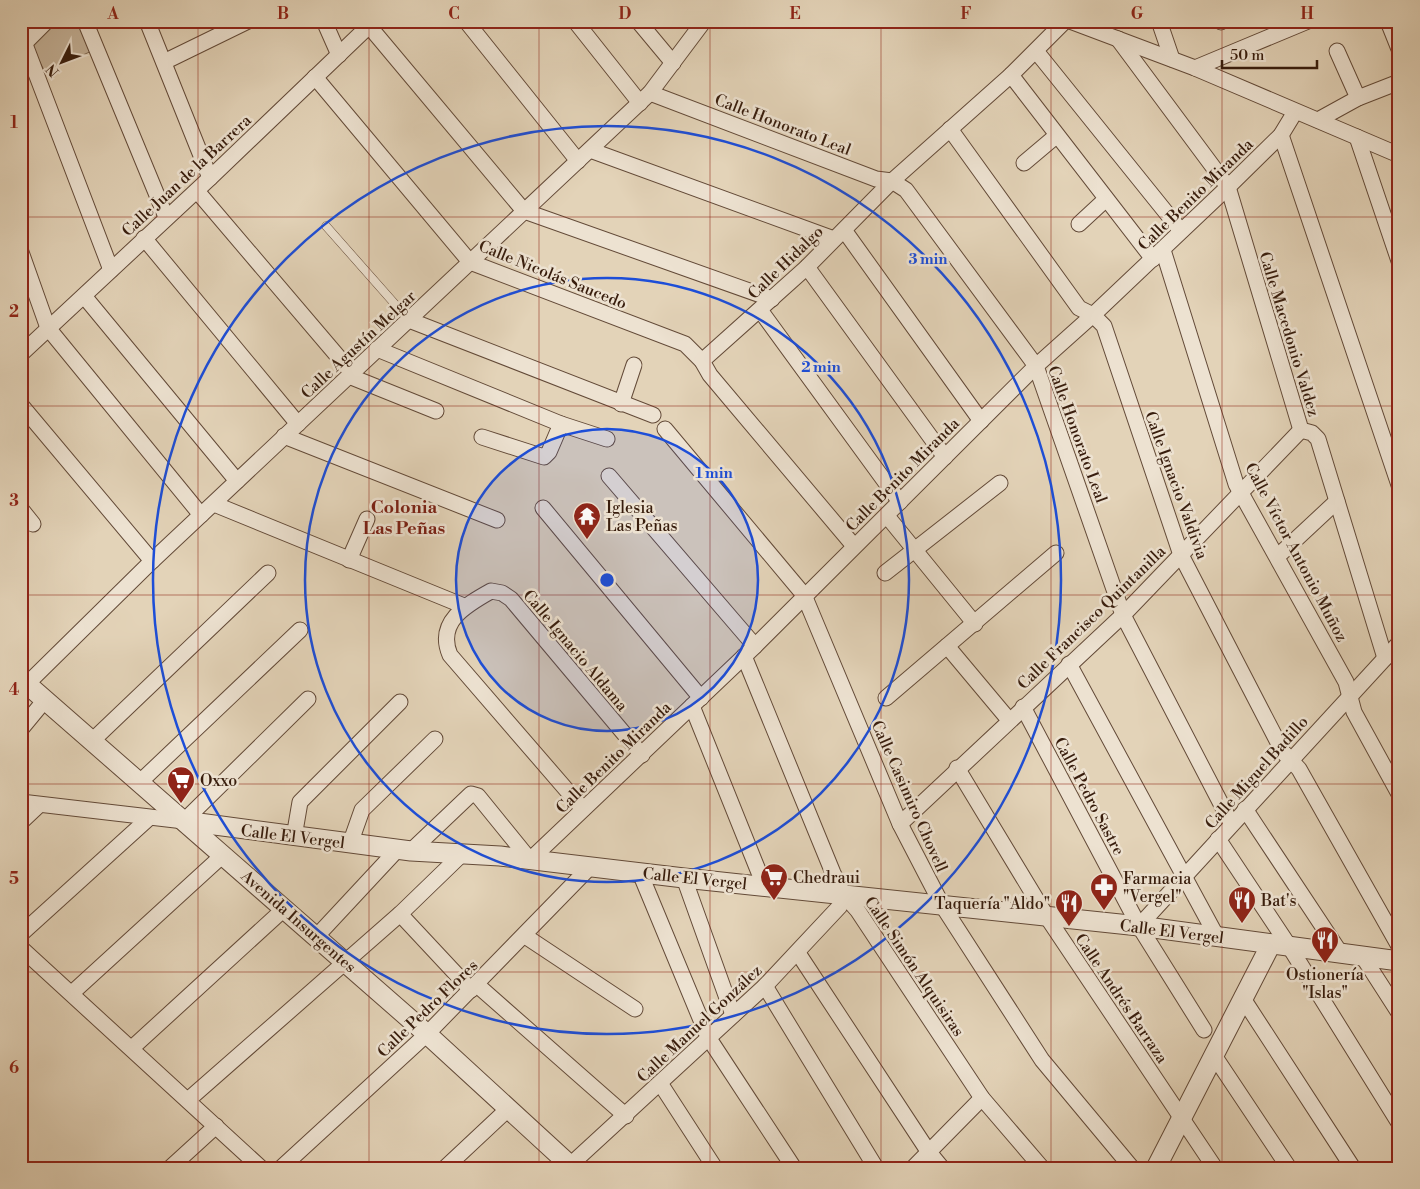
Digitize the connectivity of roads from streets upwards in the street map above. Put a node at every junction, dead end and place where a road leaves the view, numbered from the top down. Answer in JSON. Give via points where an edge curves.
{"nodes":[{"id":1,"x":44,"y":21,"type":"edge"},
{"id":2,"x":85,"y":21,"type":"edge"},
{"id":3,"x":147,"y":21,"type":"edge"},
{"id":4,"x":248,"y":21,"type":"edge"},
{"id":5,"x":324,"y":21,"type":"edge"},
{"id":6,"x":466,"y":21,"type":"edge"},
{"id":7,"x":575,"y":21,"type":"edge"},
{"id":8,"x":638,"y":21,"type":"edge"},
{"id":9,"x":704,"y":21,"type":"edge"},
{"id":10,"x":1065,"y":21,"type":"edge"},
{"id":11,"x":1070,"y":21,"type":"edge"},
{"id":12,"x":1159,"y":21,"type":"edge"},
{"id":13,"x":1307,"y":21,"type":"edge"},
{"id":14,"x":372,"y":24,"type":"edge"},
{"id":15,"x":1390,"y":24,"type":"dead end"},
{"id":16,"x":1118,"y":39,"type":"junction"},
{"id":17,"x":22,"y":43,"type":"edge"},
{"id":18,"x":1399,"y":49,"type":"edge"},
{"id":19,"x":1036,"y":50,"type":"junction"},
{"id":20,"x":1336,"y":51,"type":"dead end"},
{"id":21,"x":339,"y":55,"type":"junction"},
{"id":22,"x":1172,"y":59,"type":"junction"},
{"id":23,"x":164,"y":62,"type":"junction"},
{"id":24,"x":673,"y":63,"type":"junction"},
{"id":25,"x":1195,"y":68,"type":"junction"},
{"id":26,"x":1011,"y":75,"type":"junction"},
{"id":27,"x":315,"y":77,"type":"junction"},
{"id":28,"x":1399,"y":82,"type":"edge"},
{"id":29,"x":645,"y":98,"type":"junction"},
{"id":30,"x":1358,"y":98,"type":"junction"},
{"id":31,"x":1295,"y":112,"type":"junction"},
{"id":32,"x":1318,"y":120,"type":"junction"},
{"id":33,"x":950,"y":129,"type":"junction"},
{"id":34,"x":1281,"y":135,"type":"junction"},
{"id":35,"x":1056,"y":136,"type":"junction"},
{"id":36,"x":1357,"y":137,"type":"junction"},
{"id":37,"x":590,"y":150,"type":"junction"},
{"id":38,"x":1399,"y":155,"type":"edge"},
{"id":39,"x":578,"y":161,"type":"junction"},
{"id":40,"x":1024,"y":163,"type":"dead end"},
{"id":41,"x":210,"y":178,"type":"junction"},
{"id":42,"x":892,"y":181,"type":"junction"},
{"id":43,"x":1228,"y":187,"type":"junction"},
{"id":44,"x":197,"y":191,"type":"junction"},
{"id":45,"x":1106,"y":199,"type":"junction"},
{"id":46,"x":524,"y":211,"type":"junction"},
{"id":47,"x":166,"y":218,"type":"junction"},
{"id":48,"x":1078,"y":224,"type":"dead end"},
{"id":49,"x":1181,"y":231,"type":"junction"},
{"id":50,"x":839,"y":234,"type":"junction"},
{"id":51,"x":144,"y":238,"type":"junction"},
{"id":52,"x":21,"y":252,"type":"edge"},
{"id":53,"x":1158,"y":255,"type":"junction"},
{"id":54,"x":1399,"y":261,"type":"edge"},
{"id":55,"x":470,"y":262,"type":"junction"},
{"id":56,"x":807,"y":267,"type":"junction"},
{"id":57,"x":110,"y":270,"type":"junction"},
{"id":58,"x":84,"y":296,"type":"junction"},
{"id":59,"x":772,"y":298,"type":"junction"},
{"id":60,"x":760,"y":310,"type":"junction"},
{"id":61,"x":1093,"y":315,"type":"junction"},
{"id":62,"x":409,"y":320,"type":"junction"},
{"id":63,"x":48,"y":328,"type":"junction"},
{"id":64,"x":377,"y":349,"type":"junction"},
{"id":65,"x":21,"y":354,"type":"edge"},
{"id":66,"x":702,"y":361,"type":"junction"},
{"id":67,"x":634,"y":365,"type":"dead end"},
{"id":68,"x":1036,"y":366,"type":"junction"},
{"id":69,"x":350,"y":375,"type":"junction"},
{"id":70,"x":21,"y":404,"type":"edge"},
{"id":71,"x":621,"y":404,"type":"junction"},
{"id":72,"x":436,"y":411,"type":"dead end"},
{"id":73,"x":653,"y":415,"type":"dead end"},
{"id":74,"x":981,"y":421,"type":"junction"},
{"id":75,"x":298,"y":424,"type":"junction"},
{"id":76,"x":561,"y":424,"type":"junction"},
{"id":77,"x":665,"y":429,"type":"dead end"},
{"id":78,"x":1301,"y":430,"type":"junction"},
{"id":79,"x":284,"y":436,"type":"junction"},
{"id":80,"x":482,"y":437,"type":"dead end"},
{"id":81,"x":607,"y":439,"type":"dead end"},
{"id":82,"x":945,"y":458,"type":"junction"},
{"id":83,"x":609,"y":476,"type":"dead end"},
{"id":84,"x":237,"y":481,"type":"junction"},
{"id":85,"x":1000,"y":483,"type":"dead end"},
{"id":86,"x":1399,"y":485,"type":"edge"},
{"id":87,"x":1242,"y":493,"type":"junction"},
{"id":88,"x":1336,"y":501,"type":"junction"},
{"id":89,"x":900,"y":502,"type":"junction"},
{"id":90,"x":214,"y":504,"type":"junction"},
{"id":91,"x":543,"y":508,"type":"dead end"},
{"id":92,"x":21,"y":509,"type":"edge"},
{"id":93,"x":201,"y":515,"type":"junction"},
{"id":94,"x":887,"y":516,"type":"junction"},
{"id":95,"x":367,"y":519,"type":"dead end"},
{"id":96,"x":497,"y":520,"type":"dead end"},
{"id":97,"x":33,"y":524,"type":"dead end"},
{"id":98,"x":854,"y":546,"type":"junction"},
{"id":99,"x":915,"y":550,"type":"junction"},
{"id":100,"x":1056,"y":553,"type":"dead end"},
{"id":101,"x":1181,"y":555,"type":"junction"},
{"id":102,"x":1278,"y":556,"type":"junction"},
{"id":103,"x":349,"y":560,"type":"junction"},
{"id":104,"x":152,"y":561,"type":"junction"},
{"id":105,"x":268,"y":573,"type":"dead end"},
{"id":106,"x":885,"y":573,"type":"dead end"},
{"id":107,"x":804,"y":595,"type":"junction"},
{"id":108,"x":464,"y":606,"type":"junction"},
{"id":109,"x":1123,"y":615,"type":"junction"},
{"id":110,"x":975,"y":624,"type":"junction"},
{"id":111,"x":300,"y":630,"type":"dead end"},
{"id":112,"x":1399,"y":643,"type":"edge"},
{"id":113,"x":947,"y":646,"type":"junction"},
{"id":114,"x":750,"y":651,"type":"junction"},
{"id":115,"x":1385,"y":658,"type":"junction"},
{"id":116,"x":1069,"y":664,"type":"junction"},
{"id":117,"x":24,"y":682,"type":"edge"},
{"id":118,"x":886,"y":698,"type":"dead end"},
{"id":119,"x":1349,"y":698,"type":"junction"},
{"id":120,"x":308,"y":699,"type":"dead end"},
{"id":121,"x":45,"y":700,"type":"junction"},
{"id":122,"x":400,"y":702,"type":"dead end"},
{"id":123,"x":696,"y":702,"type":"junction"},
{"id":124,"x":1023,"y":707,"type":"junction"},
{"id":125,"x":1009,"y":720,"type":"junction"},
{"id":126,"x":21,"y":729,"type":"edge"},
{"id":127,"x":435,"y":739,"type":"dead end"},
{"id":128,"x":93,"y":740,"type":"junction"},
{"id":129,"x":642,"y":755,"type":"junction"},
{"id":130,"x":1290,"y":759,"type":"junction"},
{"id":131,"x":958,"y":768,"type":"junction"},
{"id":132,"x":140,"y":782,"type":"junction"},
{"id":133,"x":1399,"y":794,"type":"edge"},
{"id":134,"x":21,"y":802,"type":"edge"},
{"id":135,"x":39,"y":805,"type":"junction"},
{"id":136,"x":583,"y":809,"type":"junction"},
{"id":137,"x":1245,"y":809,"type":"junction"},
{"id":138,"x":149,"y":818,"type":"junction"},
{"id":139,"x":21,"y":822,"type":"edge"},
{"id":140,"x":184,"y":822,"type":"junction"},
{"id":141,"x":1231,"y":823,"type":"junction"},
{"id":142,"x":900,"y":824,"type":"junction"},
{"id":143,"x":294,"y":838,"type":"junction"},
{"id":144,"x":1218,"y":839,"type":"junction"},
{"id":145,"x":350,"y":844,"type":"junction"},
{"id":146,"x":404,"y":850,"type":"junction"},
{"id":147,"x":461,"y":854,"type":"junction"},
{"id":148,"x":223,"y":855,"type":"junction"},
{"id":149,"x":530,"y":860,"type":"junction"},
{"id":150,"x":591,"y":866,"type":"junction"},
{"id":151,"x":640,"y":873,"type":"junction"},
{"id":152,"x":1184,"y":877,"type":"junction"},
{"id":153,"x":684,"y":878,"type":"junction"},
{"id":154,"x":764,"y":885,"type":"junction"},
{"id":155,"x":844,"y":895,"type":"junction"},
{"id":156,"x":942,"y":905,"type":"junction"},
{"id":157,"x":284,"y":909,"type":"junction"},
{"id":158,"x":400,"y":914,"type":"junction"},
{"id":159,"x":1046,"y":917,"type":"junction"},
{"id":160,"x":1139,"y":926,"type":"junction"},
{"id":161,"x":21,"y":934,"type":"edge"},
{"id":162,"x":525,"y":936,"type":"junction"},
{"id":163,"x":316,"y":937,"type":"junction"},
{"id":164,"x":1217,"y":937,"type":"junction"},
{"id":165,"x":1280,"y":945,"type":"junction"},
{"id":166,"x":1399,"y":946,"type":"edge"},
{"id":167,"x":23,"y":953,"type":"edge"},
{"id":168,"x":798,"y":953,"type":"junction"},
{"id":169,"x":1341,"y":954,"type":"junction"},
{"id":170,"x":1363,"y":957,"type":"junction"},
{"id":171,"x":1399,"y":961,"type":"edge"},
{"id":172,"x":345,"y":962,"type":"junction"},
{"id":173,"x":765,"y":986,"type":"junction"},
{"id":174,"x":474,"y":987,"type":"junction"},
{"id":175,"x":72,"y":993,"type":"junction"},
{"id":176,"x":1242,"y":997,"type":"junction"},
{"id":177,"x":635,"y":1009,"type":"dead end"},
{"id":178,"x":1399,"y":1013,"type":"edge"},
{"id":179,"x":733,"y":1015,"type":"junction"},
{"id":180,"x":1204,"y":1030,"type":"dead end"},
{"id":181,"x":427,"y":1034,"type":"junction"},
{"id":182,"x":708,"y":1037,"type":"junction"},
{"id":183,"x":132,"y":1048,"type":"junction"},
{"id":184,"x":1214,"y":1054,"type":"junction"},
{"id":185,"x":660,"y":1083,"type":"junction"},
{"id":186,"x":982,"y":1098,"type":"junction"},
{"id":187,"x":188,"y":1100,"type":"junction"},
{"id":188,"x":508,"y":1109,"type":"junction"},
{"id":189,"x":626,"y":1116,"type":"junction"},
{"id":190,"x":1181,"y":1119,"type":"junction"},
{"id":191,"x":1399,"y":1124,"type":"edge"},
{"id":192,"x":216,"y":1126,"type":"junction"},
{"id":193,"x":928,"y":1151,"type":"junction"},
{"id":194,"x":570,"y":1167,"type":"edge"},
{"id":195,"x":170,"y":1168,"type":"edge"},
{"id":196,"x":261,"y":1168,"type":"edge"},
{"id":197,"x":281,"y":1168,"type":"edge"},
{"id":198,"x":445,"y":1168,"type":"edge"},
{"id":199,"x":714,"y":1168,"type":"edge"},
{"id":200,"x":794,"y":1168,"type":"edge"},
{"id":201,"x":876,"y":1168,"type":"edge"},
{"id":202,"x":913,"y":1168,"type":"edge"},
{"id":203,"x":942,"y":1168,"type":"edge"},
{"id":204,"x":1042,"y":1168,"type":"edge"},
{"id":205,"x":1132,"y":1168,"type":"edge"},
{"id":206,"x":1156,"y":1168,"type":"edge"},
{"id":207,"x":1215,"y":1168,"type":"edge"},
{"id":208,"x":1289,"y":1168,"type":"edge"},
{"id":209,"x":1353,"y":1168,"type":"edge"}],
"edges":[{"from":1,"to":17,"type":"street"},
{"from":2,"to":47,"type":"street"},
{"from":3,"to":23,"type":"street"},
{"from":4,"to":23,"type":"street"},
{"from":5,"to":21,"type":"street"},
{"from":6,"to":39,"type":"street"},
{"from":7,"to":29,"type":"street"},
{"from":8,"to":24,"type":"street"},
{"from":9,"to":24,"type":"street","name":"Calle Agustín Melgar"},
{"from":10,"to":19,"type":"street","name":"Calle Hidalgo"},
{"from":11,"to":16,"type":"street"},
{"from":12,"to":22,"type":"street"},
{"from":13,"to":25,"type":"street"},
{"from":14,"to":21,"type":"street","name":"Calle Juan de la Barrera"},
{"from":14,"to":46,"type":"street"},
{"from":15,"to":18,"type":"street"},
{"from":16,"to":22,"type":"street"},
{"from":16,"to":43,"type":"street","name":"Calle Macedonio Valdez"},
{"from":17,"to":57,"type":"street"},
{"from":19,"to":26,"type":"street","name":"Calle Hidalgo"},
{"from":19,"to":49,"type":"street"},
{"from":20,"to":30,"type":"street"},
{"from":21,"to":27,"type":"street","name":"Calle Juan de la Barrera"},
{"from":22,"to":25,"type":"street"},
{"from":23,"to":41,"type":"street"},
{"from":24,"to":29,"type":"street","name":"Calle Agustín Melgar"},
{"from":25,"to":31,"type":"street"},
{"from":26,"to":33,"type":"street","name":"Calle Hidalgo"},
{"from":26,"to":35,"type":"street"},
{"from":27,"to":41,"type":"street","name":"Calle Juan de la Barrera"},
{"from":27,"to":55,"type":"street","name":"Calle Nicolás Saucedo"},
{"from":28,"to":30,"type":"street"},
{"from":29,"to":37,"type":"street","name":"Calle Agustín Melgar"},
{"from":29,"to":42,"type":"street","name":"Calle Honorato Leal"},
{"from":30,"to":32,"type":"street"},
{"from":31,"to":32,"type":"street"},
{"from":31,"to":34,"type":"street","name":"Calle Benito Miranda"},
{"from":32,"to":36,"type":"street"},
{"from":33,"to":42,"type":"street","name":"Calle Hidalgo"},
{"from":33,"to":61,"type":"street","name":"Calle Ignacio Valdivia","via":[[1079,308]]},
{"from":34,"to":43,"type":"street","name":"Calle Benito Miranda"},
{"from":34,"to":86,"type":"street"},
{"from":35,"to":40,"type":"street"},
{"from":35,"to":45,"type":"street"},
{"from":36,"to":38,"type":"street"},
{"from":36,"to":54,"type":"street"},
{"from":37,"to":39,"type":"street","name":"Calle Agustín Melgar"},
{"from":37,"to":50,"type":"street"},
{"from":39,"to":46,"type":"street","name":"Calle Agustín Melgar"},
{"from":41,"to":44,"type":"street","name":"Calle Juan de la Barrera"},
{"from":42,"to":50,"type":"street","name":"Calle Hidalgo"},
{"from":42,"to":68,"type":"street","name":"Calle Honorato Leal","via":[[906,190]]},
{"from":43,"to":49,"type":"street","name":"Calle Benito Miranda"},
{"from":43,"to":78,"type":"street","name":"Calle Macedonio Valdez"},
{"from":44,"to":47,"type":"street","name":"Calle Juan de la Barrera"},
{"from":44,"to":69,"type":"street"},
{"from":45,"to":48,"type":"street"},
{"from":45,"to":53,"type":"street"},
{"from":46,"to":55,"type":"street","name":"Calle Agustín Melgar"},
{"from":46,"to":59,"type":"street"},
{"from":47,"to":51,"type":"street","name":"Calle Juan de la Barrera"},
{"from":49,"to":53,"type":"street","name":"Calle Benito Miranda"},
{"from":50,"to":56,"type":"street","name":"Calle Hidalgo"},
{"from":50,"to":74,"type":"street"},
{"from":51,"to":57,"type":"street","name":"Calle Juan de la Barrera"},
{"from":51,"to":75,"type":"street"},
{"from":52,"to":63,"type":"street"},
{"from":53,"to":61,"type":"street","name":"Calle Benito Miranda"},
{"from":53,"to":87,"type":"street","name":"Calle Víctor Antonio Muñoz","via":[[1236,484]]},
{"from":55,"to":62,"type":"street","name":"Calle Agustín Melgar"},
{"from":55,"to":66,"type":"street","name":"Calle Nicolás Saucedo","via":[[685,344]]},
{"from":56,"to":59,"type":"street","name":"Calle Hidalgo"},
{"from":56,"to":82,"type":"street"},
{"from":57,"to":58,"type":"street","name":"Calle Juan de la Barrera"},
{"from":58,"to":63,"type":"street","name":"Calle Juan de la Barrera"},
{"from":58,"to":84,"type":"street"},
{"from":59,"to":60,"type":"street","name":"Calle Hidalgo"},
{"from":60,"to":66,"type":"street","name":"Calle Hidalgo"},
{"from":60,"to":89,"type":"street"},
{"from":61,"to":68,"type":"street","name":"Calle Benito Miranda"},
{"from":61,"to":101,"type":"street","name":"Calle Ignacio Valdivia","via":[[1104,326]]},
{"from":62,"to":64,"type":"street","name":"Calle Agustín Melgar"},
{"from":62,"to":71,"type":"street"},
{"from":63,"to":65,"type":"street","name":"Calle Juan de la Barrera"},
{"from":63,"to":93,"type":"street"},
{"from":64,"to":69,"type":"street","name":"Calle Agustín Melgar"},
{"from":64,"to":76,"type":"street"},
{"from":66,"to":98,"type":"street","via":[[710,375]]},
{"from":67,"to":71,"type":"street"},
{"from":68,"to":74,"type":"street","name":"Calle Benito Miranda"},
{"from":68,"to":109,"type":"street","name":"Calle Honorato Leal"},
{"from":69,"to":72,"type":"street"},
{"from":69,"to":75,"type":"street","name":"Calle Agustín Melgar"},
{"from":70,"to":104,"type":"street"},
{"from":71,"to":73,"type":"street"},
{"from":74,"to":82,"type":"street","name":"Calle Benito Miranda"},
{"from":75,"to":79,"type":"street","name":"Calle Agustín Melgar"},
{"from":76,"to":80,"type":"street","via":[[544,457]]},
{"from":76,"to":81,"type":"street"},
{"from":77,"to":107,"type":"street","name":"Calle Casimiro Chovell"},
{"from":78,"to":87,"type":"street","name":"Calle Francisco Quintanilla"},
{"from":78,"to":88,"type":"street","name":"Calle Macedonio Valdez","via":[[1318,439]]},
{"from":79,"to":84,"type":"street","name":"Calle Agustín Melgar"},
{"from":79,"to":96,"type":"street"},
{"from":82,"to":89,"type":"street","name":"Calle Benito Miranda"},
{"from":83,"to":114,"type":"street","name":"Calle Simón Alquisiras"},
{"from":84,"to":90,"type":"street","name":"Calle Agustín Melgar"},
{"from":85,"to":99,"type":"street"},
{"from":87,"to":101,"type":"street","name":"Calle Francisco Quintanilla"},
{"from":87,"to":102,"type":"street","name":"Calle Víctor Antonio Muñoz"},
{"from":88,"to":102,"type":"street"},
{"from":88,"to":115,"type":"street","name":"Calle Macedonio Valdez"},
{"from":89,"to":94,"type":"street","name":"Calle Benito Miranda"},
{"from":90,"to":93,"type":"street","name":"Calle Agustín Melgar"},
{"from":90,"to":103,"type":"street"},
{"from":91,"to":123,"type":"street"},
{"from":92,"to":97,"type":"street"},
{"from":93,"to":104,"type":"street","name":"Calle Agustín Melgar"},
{"from":94,"to":98,"type":"street","name":"Calle Benito Miranda"},
{"from":94,"to":99,"type":"street"},
{"from":95,"to":103,"type":"street"},
{"from":98,"to":107,"type":"street","name":"Calle Benito Miranda"},
{"from":99,"to":106,"type":"street"},
{"from":99,"to":110,"type":"street"},
{"from":100,"to":110,"type":"street"},
{"from":101,"to":109,"type":"street","name":"Calle Francisco Quintanilla"},
{"from":101,"to":130,"type":"street","name":"Calle Ignacio Valdivia","via":[[1283,752]]},
{"from":102,"to":119,"type":"street","name":"Calle Víctor Antonio Muñoz","via":[[1346,682]]},
{"from":103,"to":108,"type":"street"},
{"from":104,"to":117,"type":"street","name":"Calle Agustín Melgar"},
{"from":105,"to":128,"type":"street"},
{"from":107,"to":114,"type":"street","name":"Calle Benito Miranda"},
{"from":107,"to":142,"type":"street","name":"Calle Casimiro Chovell"},
{"from":108,"to":129,"type":"street","name":"Calle Ignacio Aldama","via":[[491,591],[511,599]]},
{"from":108,"to":136,"type":"street","name":"Calle Ignacio Aldama","via":[[447,630],[445,643],[450,655]]},
{"from":109,"to":116,"type":"street","name":"Calle Francisco Quintanilla"},
{"from":109,"to":141,"type":"street","name":"Calle Honorato Leal"},
{"from":110,"to":113,"type":"street"},
{"from":111,"to":132,"type":"street"},
{"from":112,"to":115,"type":"street","name":"Calle Miguel Badillo"},
{"from":113,"to":118,"type":"street"},
{"from":113,"to":125,"type":"street"},
{"from":114,"to":123,"type":"street","name":"Calle Benito Miranda"},
{"from":114,"to":155,"type":"street","name":"Calle Simón Alquisiras"},
{"from":115,"to":119,"type":"street","name":"Calle Miguel Badillo"},
{"from":116,"to":124,"type":"street","name":"Calle Francisco Quintanilla"},
{"from":116,"to":152,"type":"street"},
{"from":117,"to":121,"type":"street","name":"Avenida Insurgentes"},
{"from":119,"to":130,"type":"street","name":"Calle Miguel Badillo"},
{"from":119,"to":133,"type":"street","name":"Calle Víctor Antonio Muñoz"},
{"from":120,"to":140,"type":"street"},
{"from":121,"to":126,"type":"street"},
{"from":121,"to":128,"type":"street","name":"Avenida Insurgentes"},
{"from":122,"to":143,"type":"street","via":[[300,802]]},
{"from":123,"to":129,"type":"street","name":"Calle Benito Miranda"},
{"from":123,"to":154,"type":"street"},
{"from":124,"to":125,"type":"street","name":"Calle Francisco Quintanilla"},
{"from":124,"to":160,"type":"street","name":"Calle Pedro Sastre"},
{"from":125,"to":131,"type":"street","name":"Calle Francisco Quintanilla"},
{"from":127,"to":145,"type":"street","via":[[362,810]]},
{"from":128,"to":132,"type":"street","name":"Avenida Insurgentes"},
{"from":129,"to":136,"type":"street","name":"Calle Benito Miranda"},
{"from":130,"to":137,"type":"street","name":"Calle Miguel Badillo"},
{"from":130,"to":166,"type":"street","name":"Calle Ignacio Valdivia","via":[[1299,769]]},
{"from":131,"to":142,"type":"street","name":"Calle Francisco Quintanilla"},
{"from":131,"to":159,"type":"street","name":"Calle Andrés Barraza"},
{"from":132,"to":140,"type":"street","name":"Avenida Insurgentes"},
{"from":134,"to":135,"type":"street","name":"Calle El Vergel"},
{"from":135,"to":138,"type":"street","name":"Calle El Vergel"},
{"from":135,"to":139,"type":"street"},
{"from":136,"to":149,"type":"street","name":"Calle Benito Miranda"},
{"from":137,"to":141,"type":"street","name":"Calle Miguel Badillo"},
{"from":137,"to":169,"type":"street"},
{"from":138,"to":140,"type":"street","name":"Calle El Vergel"},
{"from":138,"to":161,"type":"street"},
{"from":140,"to":143,"type":"street","name":"Calle El Vergel"},
{"from":140,"to":148,"type":"street","name":"Avenida Insurgentes"},
{"from":141,"to":144,"type":"street","name":"Calle Miguel Badillo"},
{"from":142,"to":156,"type":"street","name":"Calle Casimiro Chovell"},
{"from":143,"to":145,"type":"street","name":"Calle El Vergel"},
{"from":144,"to":152,"type":"street","name":"Calle Miguel Badillo"},
{"from":144,"to":165,"type":"street"},
{"from":145,"to":146,"type":"street","name":"Calle El Vergel"},
{"from":146,"to":147,"type":"street","name":"Calle El Vergel"},
{"from":146,"to":149,"type":"street","via":[[471,794],[478,796]]},
{"from":146,"to":163,"type":"street"},
{"from":147,"to":149,"type":"street","name":"Calle El Vergel"},
{"from":147,"to":158,"type":"street"},
{"from":148,"to":157,"type":"street","name":"Avenida Insurgentes"},
{"from":148,"to":175,"type":"street"},
{"from":149,"to":150,"type":"street","name":"Calle El Vergel"},
{"from":150,"to":151,"type":"street","name":"Calle El Vergel"},
{"from":150,"to":162,"type":"street","name":"Calle Pedro Flores"},
{"from":151,"to":153,"type":"street","name":"Calle El Vergel"},
{"from":151,"to":182,"type":"street"},
{"from":152,"to":160,"type":"street","name":"Calle Miguel Badillo"},
{"from":152,"to":164,"type":"street"},
{"from":153,"to":154,"type":"street","name":"Calle El Vergel"},
{"from":153,"to":179,"type":"street"},
{"from":154,"to":155,"type":"street","name":"Calle El Vergel"},
{"from":155,"to":156,"type":"street","name":"Calle El Vergel"},
{"from":155,"to":168,"type":"street","name":"Calle Manuel González","via":[[840,906]]},
{"from":155,"to":186,"type":"street","name":"Calle Simón Alquisiras","via":[[858,911]]},
{"from":156,"to":159,"type":"street","name":"Calle El Vergel"},
{"from":156,"to":205,"type":"street","name":"Calle Casimiro Chovell","via":[[1042,1060]]},
{"from":157,"to":163,"type":"street","name":"Avenida Insurgentes"},
{"from":157,"to":183,"type":"street"},
{"from":158,"to":172,"type":"street"},
{"from":158,"to":174,"type":"street"},
{"from":159,"to":160,"type":"street","name":"Calle El Vergel"},
{"from":159,"to":190,"type":"street","name":"Calle Andrés Barraza"},
{"from":160,"to":164,"type":"street","name":"Calle El Vergel"},
{"from":160,"to":180,"type":"street","name":"Calle Pedro Sastre"},
{"from":162,"to":174,"type":"street","name":"Calle Pedro Flores"},
{"from":162,"to":177,"type":"street"},
{"from":163,"to":172,"type":"street","name":"Avenida Insurgentes"},
{"from":164,"to":165,"type":"street","name":"Calle El Vergel"},
{"from":165,"to":169,"type":"street","name":"Calle El Vergel"},
{"from":165,"to":176,"type":"street"},
{"from":165,"to":191,"type":"street"},
{"from":167,"to":175,"type":"street"},
{"from":168,"to":173,"type":"street","name":"Calle Manuel González"},
{"from":168,"to":193,"type":"street"},
{"from":169,"to":170,"type":"street","name":"Calle El Vergel"},
{"from":170,"to":171,"type":"street","name":"Calle El Vergel"},
{"from":170,"to":178,"type":"street"},
{"from":172,"to":181,"type":"street","name":"Avenida Insurgentes"},
{"from":172,"to":187,"type":"street"},
{"from":173,"to":179,"type":"street","name":"Calle Manuel González"},
{"from":173,"to":201,"type":"street"},
{"from":174,"to":181,"type":"street","name":"Calle Pedro Flores"},
{"from":174,"to":189,"type":"street"},
{"from":175,"to":183,"type":"street"},
{"from":176,"to":184,"type":"street"},
{"from":176,"to":209,"type":"street"},
{"from":179,"to":182,"type":"street","name":"Calle Manuel González"},
{"from":181,"to":188,"type":"street","name":"Avenida Insurgentes"},
{"from":181,"to":197,"type":"street","name":"Calle Pedro Flores"},
{"from":182,"to":185,"type":"street","name":"Calle Manuel González"},
{"from":182,"to":200,"type":"street"},
{"from":183,"to":187,"type":"street"},
{"from":184,"to":190,"type":"street"},
{"from":184,"to":208,"type":"street"},
{"from":185,"to":189,"type":"street","name":"Calle Manuel González"},
{"from":185,"to":199,"type":"street"},
{"from":186,"to":193,"type":"street"},
{"from":186,"to":204,"type":"street","name":"Calle Simón Alquisiras"},
{"from":187,"to":192,"type":"street"},
{"from":188,"to":194,"type":"street","name":"Avenida Insurgentes"},
{"from":188,"to":198,"type":"street"},
{"from":189,"to":194,"type":"street","name":"Calle Manuel González"},
{"from":190,"to":206,"type":"street"},
{"from":190,"to":207,"type":"street","name":"Calle Andrés Barraza"},
{"from":192,"to":195,"type":"street"},
{"from":192,"to":196,"type":"street"},
{"from":193,"to":202,"type":"street"},
{"from":193,"to":203,"type":"street"}]}
